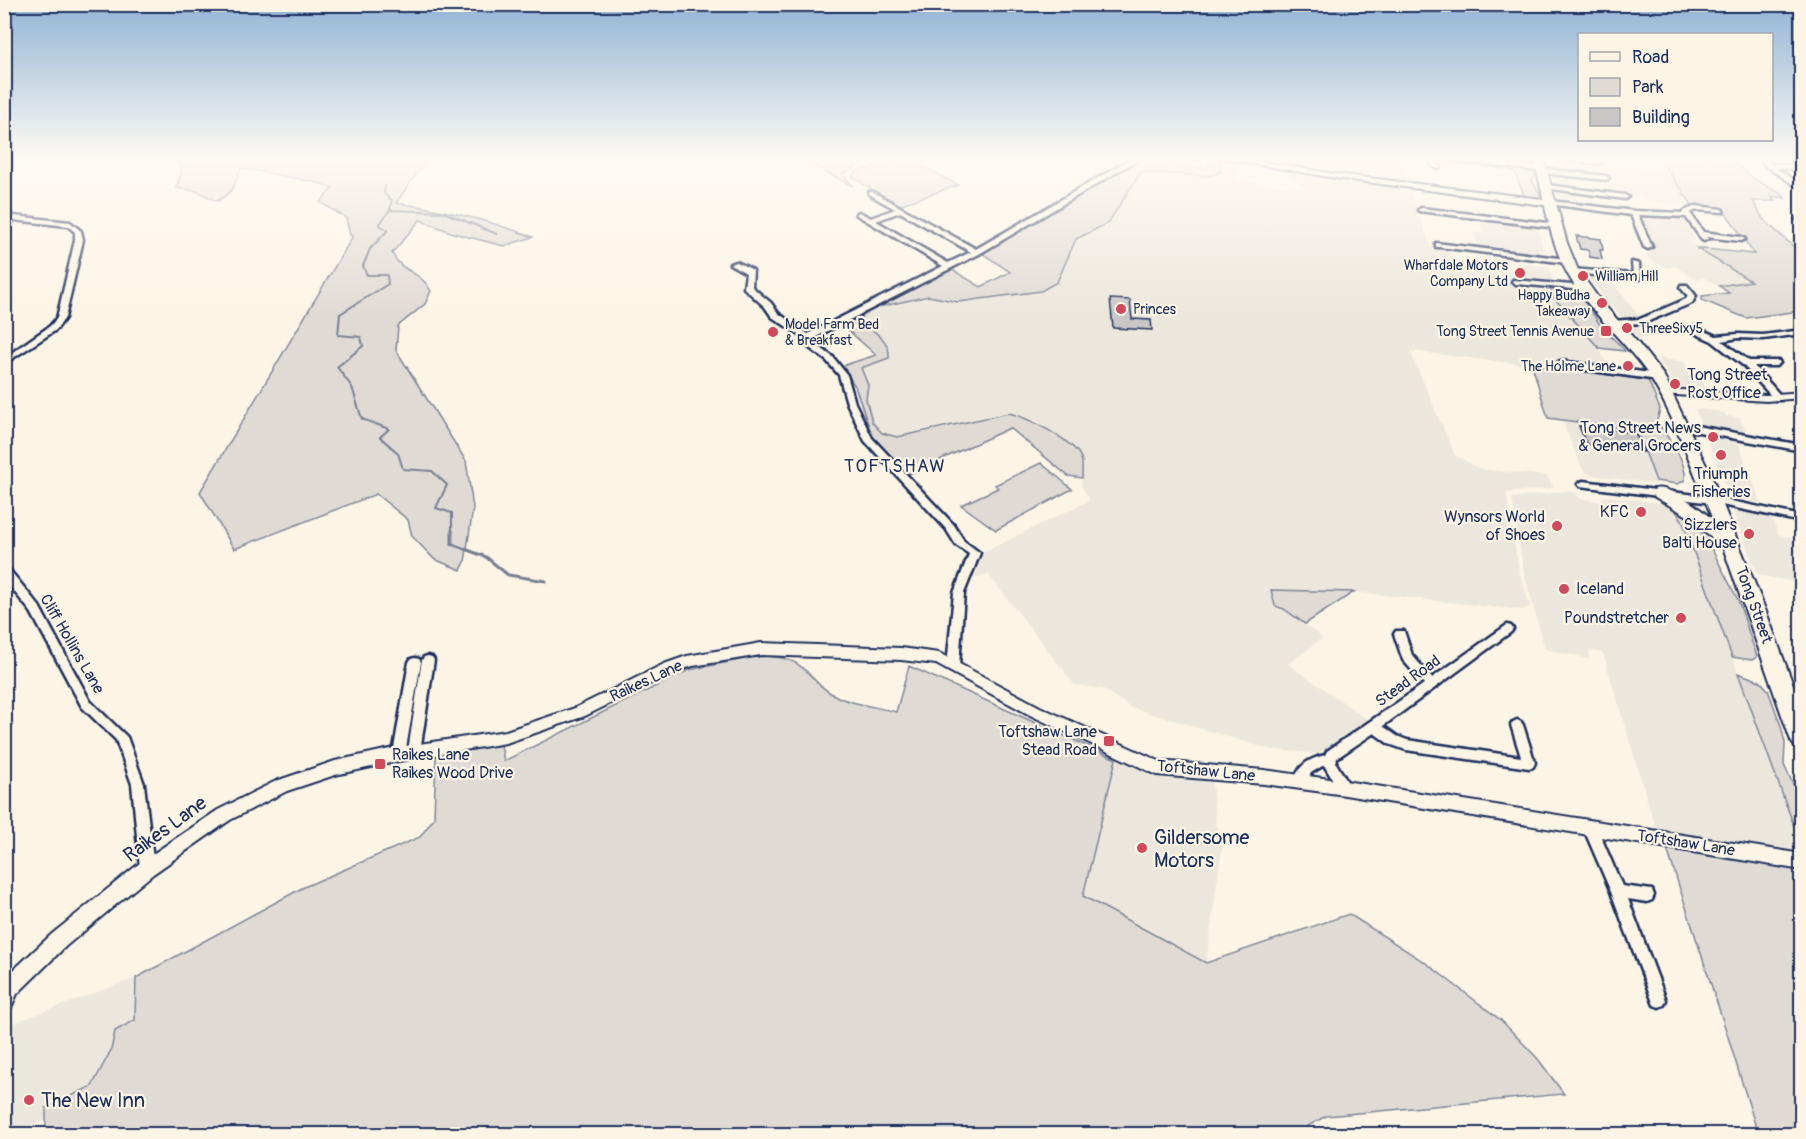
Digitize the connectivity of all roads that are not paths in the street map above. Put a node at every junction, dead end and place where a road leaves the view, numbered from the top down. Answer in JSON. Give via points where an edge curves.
{"nodes":[{"id":1,"x":899,"y":210,"type":"joint"},
{"id":2,"x":1048,"y":210,"type":"edge"},
{"id":3,"x":1422,"y":210,"type":"edge"},
{"id":4,"x":1449,"y":210,"type":"edge"},
{"id":5,"x":1553,"y":210,"type":"edge"},
{"id":6,"x":1610,"y":210,"type":"edge"},
{"id":7,"x":1687,"y":210,"type":"edge"},
{"id":8,"x":1714,"y":210,"type":"edge"},
{"id":9,"x":1721,"y":211,"type":"dead end"},
{"id":10,"x":1450,"y":213,"type":"junction"},
{"id":11,"x":1634,"y":213,"type":"junction"},
{"id":12,"x":860,"y":214,"type":"dead end"},
{"id":13,"x":1688,"y":215,"type":"junction"},
{"id":14,"x":4,"y":217,"type":"edge"},
{"id":15,"x":871,"y":221,"type":"junction"},
{"id":16,"x":1556,"y":226,"type":"junction"},
{"id":17,"x":1741,"y":239,"type":"dead end"},
{"id":18,"x":1439,"y":245,"type":"dead end"},
{"id":19,"x":1648,"y":247,"type":"dead end"},
{"id":20,"x":976,"y":252,"type":"junction"},
{"id":21,"x":734,"y":264,"type":"dead end"},
{"id":22,"x":1635,"y":264,"type":"dead end"},
{"id":23,"x":948,"y":266,"type":"junction"},
{"id":24,"x":1570,"y":266,"type":"junction"},
{"id":25,"x":1516,"y":282,"type":"dead end"},
{"id":26,"x":1684,"y":287,"type":"dead end"},
{"id":27,"x":1583,"y":288,"type":"junction"},
{"id":28,"x":1611,"y":323,"type":"junction"},
{"id":29,"x":1693,"y":329,"type":"dead end"},
{"id":30,"x":1802,"y":332,"type":"edge"},
{"id":31,"x":808,"y":337,"type":"junction"},
{"id":32,"x":1715,"y":339,"type":"junction"},
{"id":33,"x":4,"y":362,"type":"edge"},
{"id":34,"x":1776,"y":363,"type":"dead end"},
{"id":35,"x":1560,"y":364,"type":"dead end"},
{"id":36,"x":1747,"y":364,"type":"junction"},
{"id":37,"x":1658,"y":377,"type":"junction"},
{"id":38,"x":1665,"y":392,"type":"junction"},
{"id":39,"x":1799,"y":397,"type":"edge"},
{"id":40,"x":1778,"y":398,"type":"junction"},
{"id":41,"x":1680,"y":426,"type":"junction"},
{"id":42,"x":1802,"y":448,"type":"edge"},
{"id":43,"x":1583,"y":484,"type":"dead end"},
{"id":44,"x":1661,"y":493,"type":"junction"},
{"id":45,"x":1712,"y":500,"type":"junction"},
{"id":46,"x":1802,"y":519,"type":"edge"},
{"id":47,"x":1730,"y":546,"type":"junction"},
{"id":48,"x":4,"y":572,"type":"edge"},
{"id":49,"x":1507,"y":629,"type":"dead end"},
{"id":50,"x":1400,"y":634,"type":"dead end"},
{"id":51,"x":421,"y":661,"type":"dead end"},
{"id":52,"x":953,"y":666,"type":"junction"},
{"id":53,"x":1431,"y":684,"type":"junction"},
{"id":54,"x":1517,"y":725,"type":"dead end"},
{"id":55,"x":1374,"y":726,"type":"junction"},
{"id":56,"x":1802,"y":741,"type":"edge"},
{"id":57,"x":406,"y":752,"type":"junction"},
{"id":58,"x":1329,"y":759,"type":"junction"},
{"id":59,"x":1300,"y":782,"type":"junction"},
{"id":60,"x":1345,"y":788,"type":"junction"},
{"id":61,"x":1590,"y":827,"type":"junction"},
{"id":62,"x":1802,"y":862,"type":"edge"},
{"id":63,"x":147,"y":868,"type":"junction"},
{"id":64,"x":1618,"y":891,"type":"junction"},
{"id":65,"x":1647,"y":895,"type":"dead end"},
{"id":66,"x":6,"y":992,"type":"edge"},
{"id":67,"x":1659,"y":1000,"type":"dead end"}],
"edges":[{"from":1,"to":15,"type":"street"},
{"from":1,"to":20,"type":"street"},
{"from":2,"to":20,"type":"street"},
{"from":3,"to":10,"type":"street"},
{"from":4,"to":10,"type":"street"},
{"from":5,"to":16,"type":"highway","name":"Tong Street"},
{"from":6,"to":11,"type":"street"},
{"from":7,"to":13,"type":"street"},
{"from":8,"to":9,"type":"street"},
{"from":10,"to":16,"type":"street"},
{"from":11,"to":13,"type":"street"},
{"from":11,"to":19,"type":"street"},
{"from":12,"to":15,"type":"street"},
{"from":13,"to":17,"type":"street","via":[[1702,236]]},
{"from":14,"to":33,"type":"street","via":[[70,224],[78,231],[79,240],[61,318],[53,328]]},
{"from":15,"to":23,"type":"street"},
{"from":16,"to":24,"type":"highway","name":"Tong Street"},
{"from":18,"to":24,"type":"street"},
{"from":20,"to":23,"type":"street"},
{"from":21,"to":31,"type":"street","via":[[750,272],[748,288],[775,315]]},
{"from":22,"to":24,"type":"street","via":[[1637,277]]},
{"from":23,"to":31,"type":"street"},
{"from":24,"to":27,"type":"highway","name":"Tong Street"},
{"from":25,"to":27,"type":"street"},
{"from":26,"to":28,"type":"street","via":[[1692,296],[1689,301],[1641,321]]},
{"from":27,"to":28,"type":"highway","name":"Tong Street"},
{"from":28,"to":37,"type":"highway","name":"Tong Street"},
{"from":29,"to":32,"type":"street"},
{"from":30,"to":32,"type":"street"},
{"from":31,"to":52,"type":"street","via":[[806,341],[830,358],[843,375],[868,439],[950,527],[960,543],[975,553],[959,593]]},
{"from":32,"to":36,"type":"street"},
{"from":34,"to":36,"type":"street"},
{"from":35,"to":37,"type":"street"},
{"from":36,"to":40,"type":"street"},
{"from":37,"to":38,"type":"highway","name":"Tong Street"},
{"from":38,"to":40,"type":"street"},
{"from":38,"to":41,"type":"highway","name":"Tong Street"},
{"from":39,"to":40,"type":"street"},
{"from":41,"to":42,"type":"street"},
{"from":41,"to":45,"type":"highway","name":"Tong Street"},
{"from":43,"to":44,"type":"street"},
{"from":44,"to":45,"type":"street"},
{"from":44,"to":47,"type":"highway","via":[[1692,511]]},
{"from":45,"to":46,"type":"street"},
{"from":45,"to":47,"type":"highway","name":"Tong Street"},
{"from":47,"to":56,"type":"highway","name":"Tong Street","via":[[1747,582]]},
{"from":48,"to":63,"type":"street","name":"Cliff Hollins Lane","via":[[34,609],[86,704],[121,737],[138,784]]},
{"from":49,"to":53,"type":"street","name":"Stead Road"},
{"from":50,"to":53,"type":"street","via":[[1407,657]]},
{"from":51,"to":57,"type":"street"},
{"from":52,"to":57,"type":"street","name":"Raikes Lane","via":[[939,659],[901,654],[785,648],[735,651],[669,668],[580,712],[506,737]]},
{"from":52,"to":59,"type":"street","name":"Toftshaw Lane","via":[[1144,764],[1172,771]]},
{"from":53,"to":55,"type":"street","name":"Stead Road"},
{"from":54,"to":55,"type":"street","via":[[1529,763],[1406,744]]},
{"from":55,"to":58,"type":"street","name":"Stead Road"},
{"from":57,"to":63,"type":"street","name":"Raikes Lane","via":[[335,768],[282,786],[224,814]]},
{"from":58,"to":59,"type":"street","name":"Stead Road","via":[[1307,769]]},
{"from":58,"to":60,"type":"street"},
{"from":59,"to":60,"type":"street","name":"Toftshaw Lane"},
{"from":60,"to":61,"type":"street","name":"Toftshaw Lane"},
{"from":61,"to":62,"type":"street","name":"Toftshaw Lane"},
{"from":61,"to":64,"type":"street"},
{"from":63,"to":66,"type":"street","name":"Raikes Lane","via":[[59,940]]},
{"from":64,"to":65,"type":"street"},
{"from":64,"to":67,"type":"street"}]}
